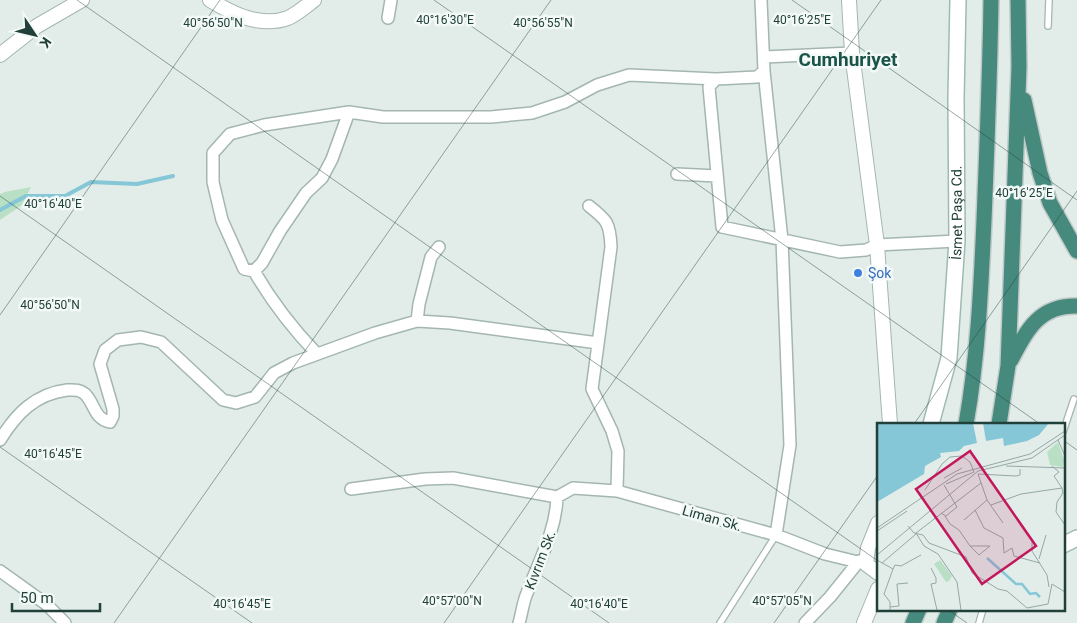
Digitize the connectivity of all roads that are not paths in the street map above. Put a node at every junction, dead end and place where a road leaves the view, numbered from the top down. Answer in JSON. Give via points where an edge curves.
{"nodes":[{"id":1,"x":82,"y":0,"type":"edge"},
{"id":2,"x":210,"y":0,"type":"edge"},
{"id":3,"x":314,"y":0,"type":"edge"},
{"id":4,"x":391,"y":0,"type":"edge"},
{"id":5,"x":761,"y":0,"type":"edge"},
{"id":6,"x":849,"y":0,"type":"edge"},
{"id":7,"x":958,"y":0,"type":"edge"},
{"id":8,"x":991,"y":0,"type":"edge"},
{"id":9,"x":1018,"y":0,"type":"edge"},
{"id":10,"x":1049,"y":0,"type":"edge"},
{"id":11,"x":388,"y":18,"type":"dead end"},
{"id":12,"x":1048,"y":26,"type":"dead end"},
{"id":13,"x":852,"y":53,"type":"junction"},
{"id":14,"x":0,"y":55,"type":"edge"},
{"id":15,"x":764,"y":57,"type":"junction"},
{"id":16,"x":1019,"y":67,"type":"junction"},
{"id":17,"x":764,"y":71,"type":"junction"},
{"id":18,"x":716,"y":79,"type":"junction"},
{"id":19,"x":349,"y":112,"type":"junction"},
{"id":20,"x":677,"y":174,"type":"dead end"},
{"id":21,"x":717,"y":176,"type":"junction"},
{"id":22,"x":588,"y":206,"type":"dead end"},
{"id":23,"x":782,"y":240,"type":"junction"},
{"id":24,"x":957,"y":241,"type":"junction"},
{"id":25,"x":877,"y":245,"type":"junction"},
{"id":26,"x":439,"y":247,"type":"dead end"},
{"id":27,"x":1077,"y":251,"type":"edge"},
{"id":28,"x":254,"y":271,"type":"junction"},
{"id":29,"x":1077,"y":306,"type":"edge"},
{"id":30,"x":418,"y":321,"type":"junction"},
{"id":31,"x":598,"y":343,"type":"junction"},
{"id":32,"x":317,"y":354,"type":"junction"},
{"id":33,"x":1008,"y":366,"type":"junction"},
{"id":34,"x":1074,"y":400,"type":"dead end"},
{"id":35,"x":890,"y":423,"type":"edge"},
{"id":36,"x":931,"y":423,"type":"edge"},
{"id":37,"x":966,"y":423,"type":"edge"},
{"id":38,"x":1000,"y":423,"type":"edge"},
{"id":39,"x":1064,"y":429,"type":"edge"},
{"id":40,"x":0,"y":440,"type":"edge"},
{"id":41,"x":351,"y":489,"type":"dead end"},
{"id":42,"x":617,"y":491,"type":"junction"},
{"id":43,"x":557,"y":497,"type":"junction"},
{"id":44,"x":877,"y":526,"type":"edge"},
{"id":45,"x":776,"y":535,"type":"junction"},
{"id":46,"x":1077,"y":538,"type":"edge"},
{"id":47,"x":1064,"y":545,"type":"edge"},
{"id":48,"x":862,"y":563,"type":"junction"},
{"id":49,"x":0,"y":571,"type":"edge"},
{"id":50,"x":877,"y":572,"type":"edge"},
{"id":51,"x":877,"y":590,"type":"edge"},
{"id":52,"x":919,"y":610,"type":"edge"},
{"id":53,"x":950,"y":610,"type":"edge"},
{"id":54,"x":984,"y":610,"type":"edge"},
{"id":55,"x":66,"y":623,"type":"edge"},
{"id":56,"x":519,"y":623,"type":"edge"},
{"id":57,"x":720,"y":623,"type":"edge"},
{"id":58,"x":805,"y":623,"type":"edge"},
{"id":59,"x":864,"y":623,"type":"edge"},
{"id":60,"x":913,"y":623,"type":"edge"},
{"id":61,"x":944,"y":623,"type":"edge"},
{"id":62,"x":979,"y":623,"type":"edge"}],
"edges":[{"from":1,"to":14,"type":"street","via":[[38,26]]},
{"from":2,"to":3,"type":"street","via":[[232,14],[265,23],[289,18]]},
{"from":4,"to":11,"type":"street"},
{"from":5,"to":15,"type":"street"},
{"from":6,"to":13,"type":"street"},
{"from":7,"to":24,"type":"main road","name":"İsmet Paşa Cd."},
{"from":8,"to":37,"type":"highway","via":[[980,303]]},
{"from":9,"to":16,"type":"highway"},
{"from":10,"to":12,"type":"lane"},
{"from":13,"to":15,"type":"street"},
{"from":13,"to":25,"type":"street"},
{"from":15,"to":17,"type":"street"},
{"from":16,"to":27,"type":"highway","via":[[1040,173],[1050,203]]},
{"from":16,"to":33,"type":"highway"},
{"from":17,"to":18,"type":"street","via":[[758,77]]},
{"from":17,"to":23,"type":"street"},
{"from":18,"to":19,"type":"street","via":[[629,75],[532,113],[491,117],[383,117]]},
{"from":18,"to":21,"type":"street","via":[[709,87]]},
{"from":19,"to":28,"type":"street","via":[[322,178],[306,193]]},
{"from":19,"to":28,"type":"street","via":[[264,125],[230,134],[213,152],[213,182],[222,220],[244,269]]},
{"from":20,"to":21,"type":"street"},
{"from":21,"to":23,"type":"street","via":[[722,227]]},
{"from":22,"to":31,"type":"street","via":[[603,217],[610,230],[611,247]]},
{"from":23,"to":25,"type":"street","via":[[840,252],[866,250]]},
{"from":23,"to":45,"type":"street","via":[[790,445]]},
{"from":24,"to":25,"type":"street"},
{"from":24,"to":36,"type":"main road","name":"İsmet Paşa Cd.","via":[[949,358]]},
{"from":25,"to":35,"type":"street"},
{"from":26,"to":30,"type":"street","via":[[431,257]]},
{"from":28,"to":32,"type":"street","via":[[276,308]]},
{"from":29,"to":33,"type":"highway","via":[[1046,312],[1030,327]]},
{"from":30,"to":31,"type":"street"},
{"from":30,"to":32,"type":"street"},
{"from":31,"to":42,"type":"street","via":[[592,389],[618,451]]},
{"from":32,"to":40,"type":"street","via":[[274,373],[255,397],[236,403],[223,400],[161,342],[141,337],[118,340],[105,350],[100,364],[113,409],[110,422],[103,421],[85,395],[76,389],[59,391],[39,398],[14,418]]},
{"from":33,"to":38,"type":"highway"},
{"from":34,"to":39,"type":"lane"},
{"from":41,"to":43,"type":"street","via":[[453,478]]},
{"from":42,"to":43,"type":"street","name":"Liman Sk.","via":[[573,488]]},
{"from":42,"to":45,"type":"street","name":"Liman Sk."},
{"from":43,"to":56,"type":"street","name":"Kıvrım Sk.","via":[[556,515],[526,594]]},
{"from":44,"to":48,"type":"street"},
{"from":45,"to":48,"type":"street","name":"Liman Sk.","via":[[825,554]]},
{"from":45,"to":57,"type":"lane"},
{"from":46,"to":47,"type":"main road"},
{"from":48,"to":50,"type":"street"},
{"from":48,"to":58,"type":"street"},
{"from":49,"to":55,"type":"street","via":[[46,604]]},
{"from":51,"to":59,"type":"street"},
{"from":52,"to":60,"type":"highway"},
{"from":53,"to":61,"type":"highway"},
{"from":54,"to":62,"type":"lane"}]}
